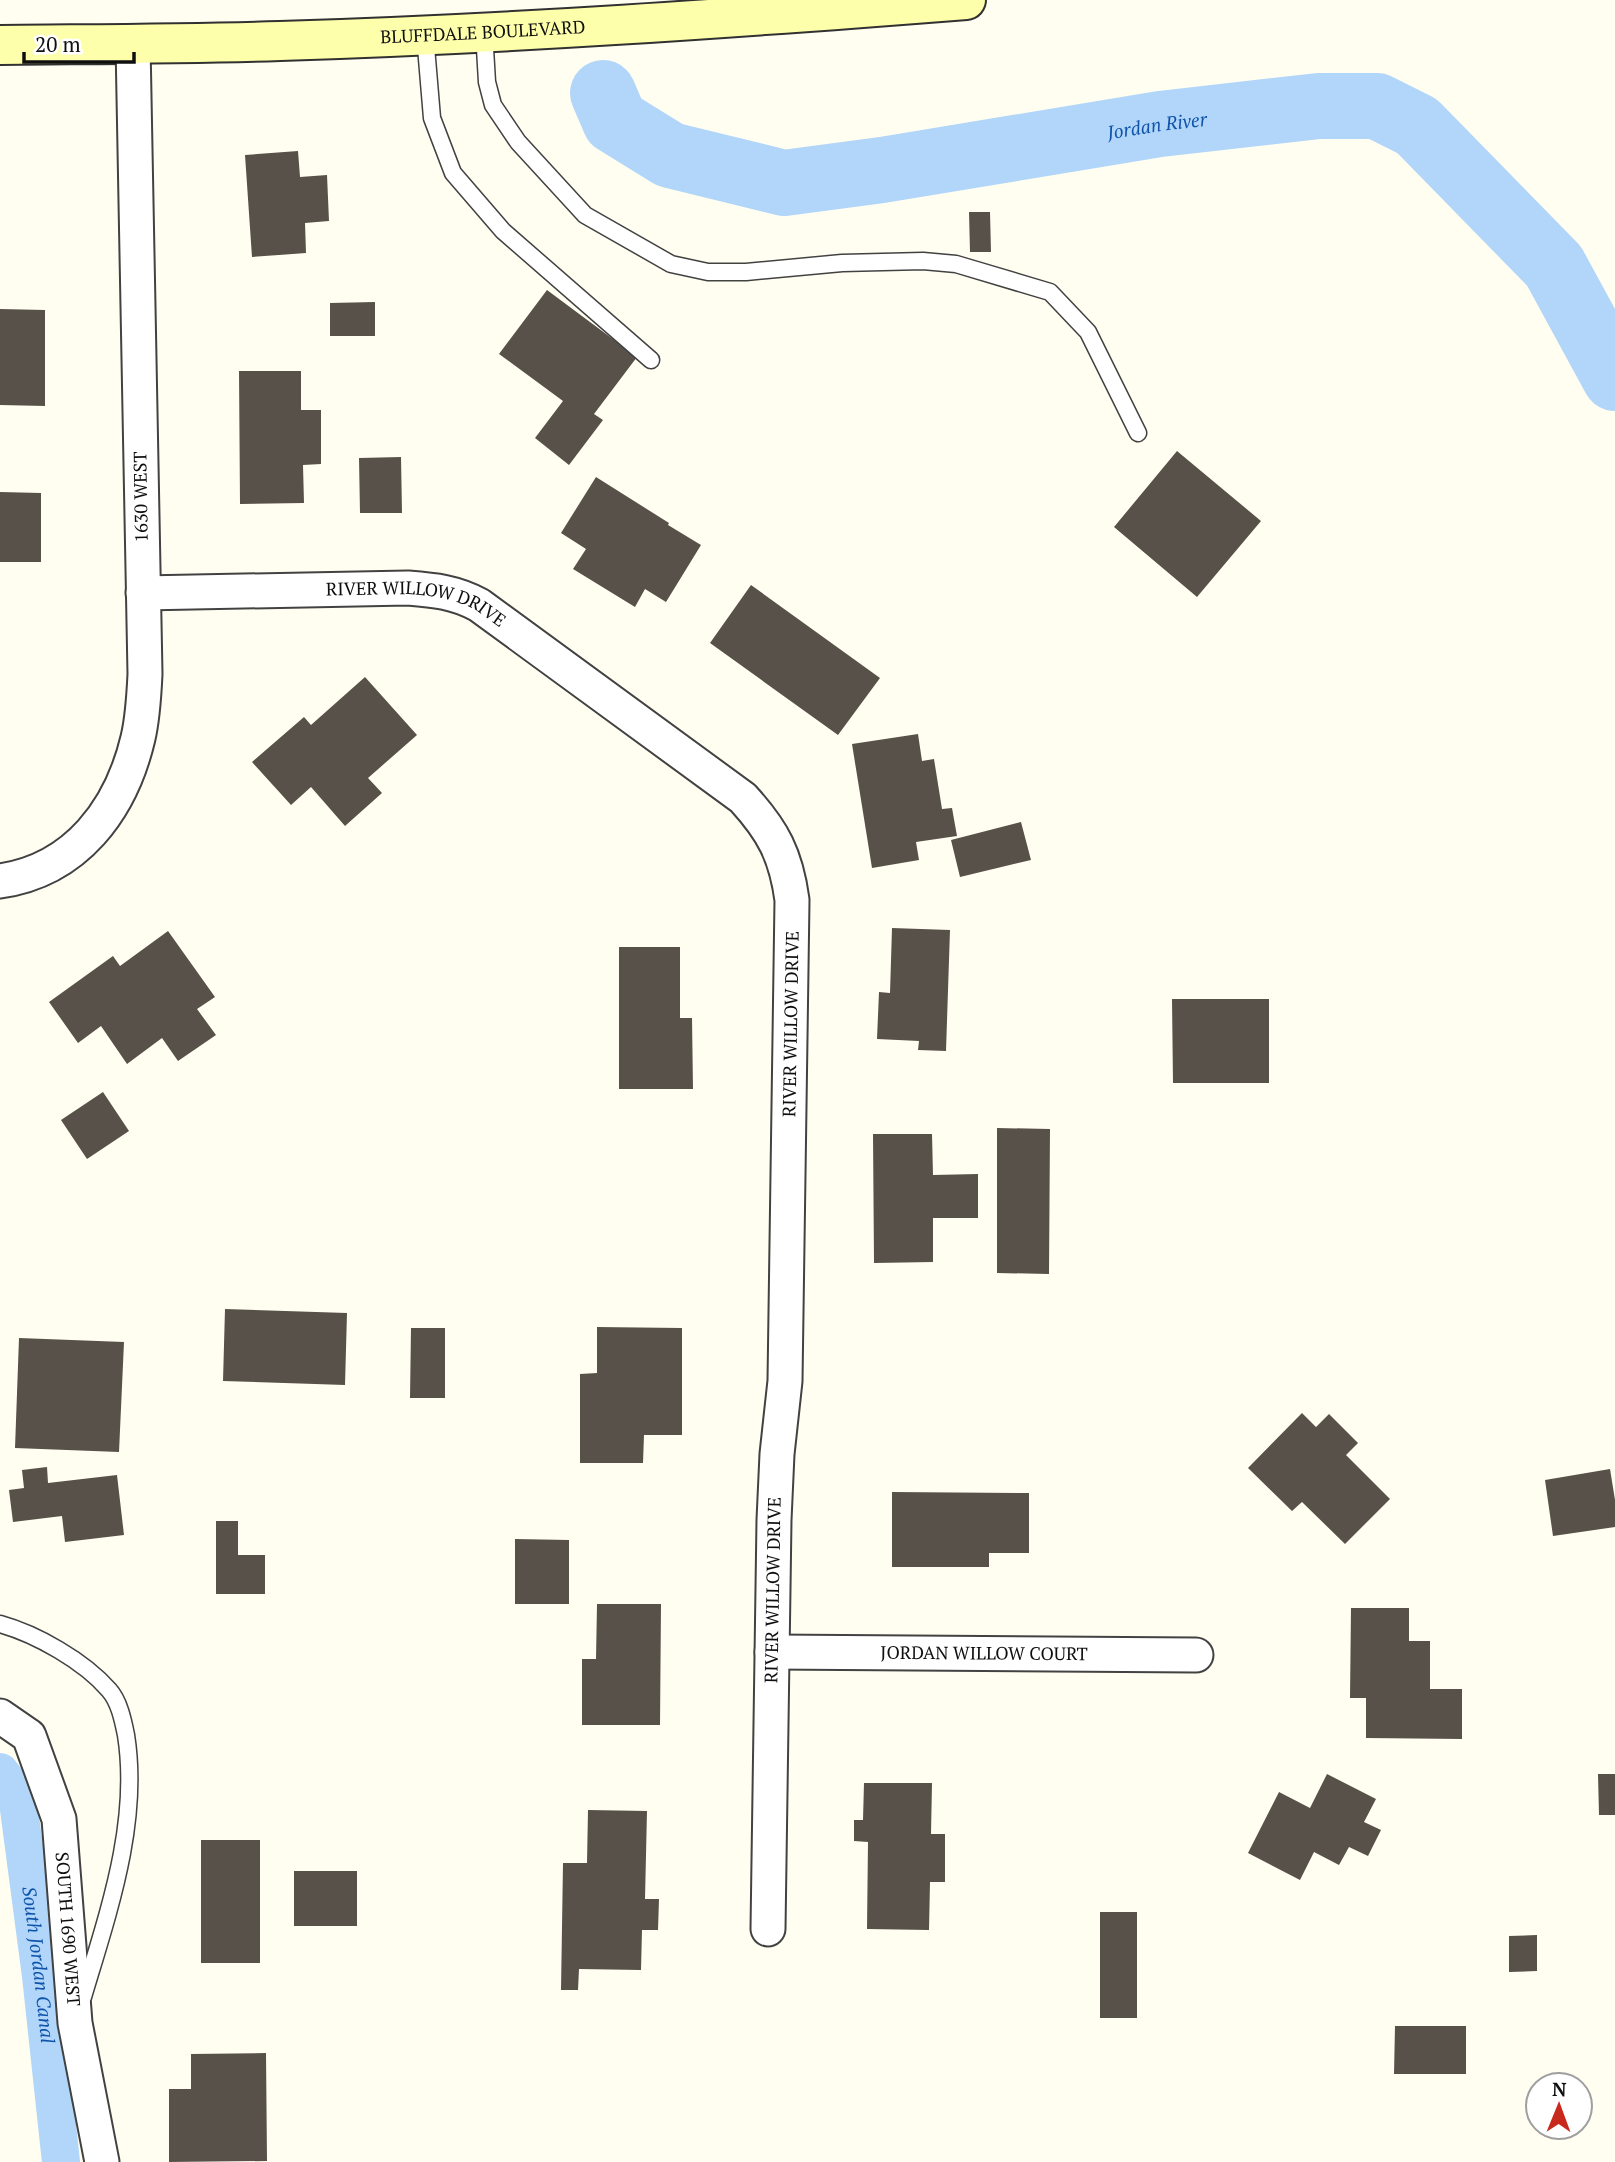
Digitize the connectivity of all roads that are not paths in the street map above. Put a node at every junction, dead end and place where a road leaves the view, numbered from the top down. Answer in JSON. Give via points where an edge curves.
{"nodes":[{"id":1,"x":966,"y":0,"type":"edge"},
{"id":2,"x":498,"y":31,"type":"junction"},
{"id":3,"x":425,"y":35,"type":"junction"},
{"id":4,"x":133,"y":44,"type":"junction"},
{"id":5,"x":0,"y":45,"type":"edge"},
{"id":6,"x":651,"y":360,"type":"dead end"},
{"id":7,"x":1138,"y":433,"type":"dead end"},
{"id":8,"x":143,"y":593,"type":"junction"},
{"id":9,"x":0,"y":881,"type":"edge"},
{"id":10,"x":0,"y":1624,"type":"edge"},
{"id":11,"x":772,"y":1652,"type":"junction"},
{"id":12,"x":1196,"y":1655,"type":"dead end"},
{"id":13,"x":0,"y":1716,"type":"edge"},
{"id":14,"x":768,"y":1929,"type":"dead end"},
{"id":15,"x":75,"y":2023,"type":"junction"},
{"id":16,"x":102,"y":2162,"type":"edge"}],
"edges":[{"from":1,"to":2,"type":"street","name":"BLUFFDALE BOULEVARD"},
{"from":2,"to":3,"type":"street","name":"BLUFFDALE BOULEVARD"},
{"from":2,"to":7,"type":"lane","via":[[487,82],[493,105],[518,142],[585,215],[671,264],[708,272],[923,261],[956,264],[1050,292],[1088,332]]},
{"from":3,"to":4,"type":"street","name":"BLUFFDALE BOULEVARD"},
{"from":3,"to":6,"type":"lane","via":[[432,118],[453,173],[503,231]]},
{"from":4,"to":5,"type":"street","name":"BLUFFDALE BOULEVARD"},
{"from":4,"to":8,"type":"street","name":"1630 WEST"},
{"from":8,"to":9,"type":"street","name":"1630 WEST","via":[[142,717],[132,760],[113,802],[83,843],[68,854],[19,878]]},
{"from":8,"to":11,"type":"street","name":"RIVER WILLOW DRIVE","via":[[408,588],[460,595],[743,798],[777,843],[788,870],[792,900],[785,1381],[777,1454]]},
{"from":10,"to":15,"type":"lane","via":[[19,1629],[74,1660],[110,1691],[123,1717],[131,1766],[124,1847]]},
{"from":11,"to":12,"type":"street","name":"JORDAN WILLOW COURT"},
{"from":11,"to":14,"type":"street","name":"RIVER WILLOW DRIVE"},
{"from":13,"to":15,"type":"street","name":"SOUTH 1690 WEST","via":[[29,1736],[59,1819]]},
{"from":15,"to":16,"type":"street","name":"SOUTH 1690 WEST"}]}
